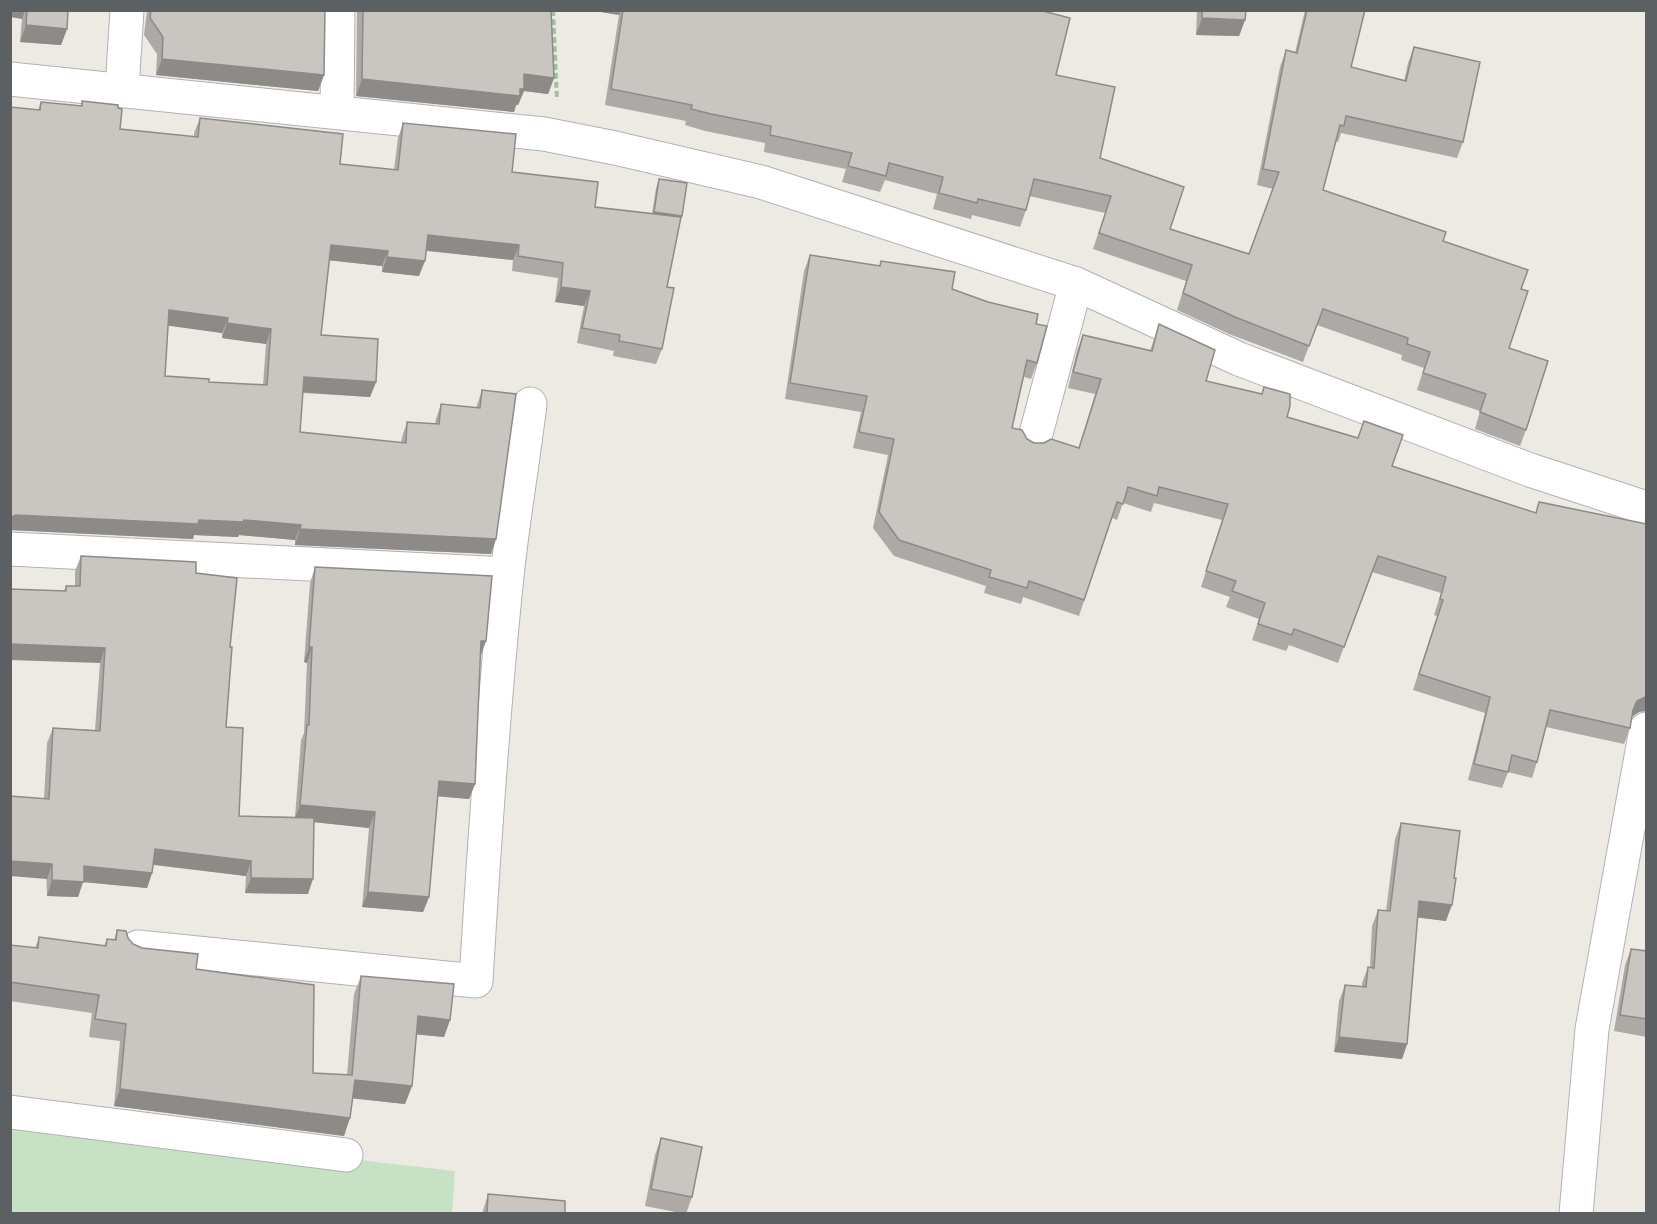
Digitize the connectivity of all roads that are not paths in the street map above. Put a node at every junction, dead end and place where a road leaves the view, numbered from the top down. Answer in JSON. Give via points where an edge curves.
{"nodes":[{"id":1,"x":127,"y":10,"type":"edge"},
{"id":2,"x":338,"y":10,"type":"edge"},
{"id":3,"x":10,"y":79,"type":"edge"},
{"id":4,"x":122,"y":90,"type":"junction"},
{"id":5,"x":337,"y":111,"type":"junction"},
{"id":6,"x":1076,"y":284,"type":"junction"},
{"id":7,"x":530,"y":404,"type":"dead end"},
{"id":8,"x":1034,"y":441,"type":"edge"},
{"id":9,"x":1647,"y":508,"type":"edge"},
{"id":10,"x":10,"y":549,"type":"edge"},
{"id":11,"x":507,"y":574,"type":"junction"},
{"id":12,"x":1647,"y":729,"type":"edge"},
{"id":13,"x":138,"y":947,"type":"edge"},
{"id":14,"x":10,"y":1112,"type":"edge"},
{"id":15,"x":346,"y":1155,"type":"dead end"},
{"id":16,"x":1576,"y":1214,"type":"edge"}],
"edges":[{"from":1,"to":4,"type":"street"},
{"from":2,"to":5,"type":"street"},
{"from":3,"to":4,"type":"street"},
{"from":4,"to":5,"type":"street"},
{"from":5,"to":6,"type":"street","via":[[559,137],[687,164],[761,182]]},
{"from":6,"to":8,"type":"street"},
{"from":6,"to":9,"type":"street","via":[[1239,359],[1530,470]]},
{"from":7,"to":11,"type":"street"},
{"from":10,"to":11,"type":"street"},
{"from":11,"to":13,"type":"street","via":[[476,981]]},
{"from":12,"to":16,"type":"street","via":[[1592,1029]]},
{"from":14,"to":15,"type":"street"}]}
